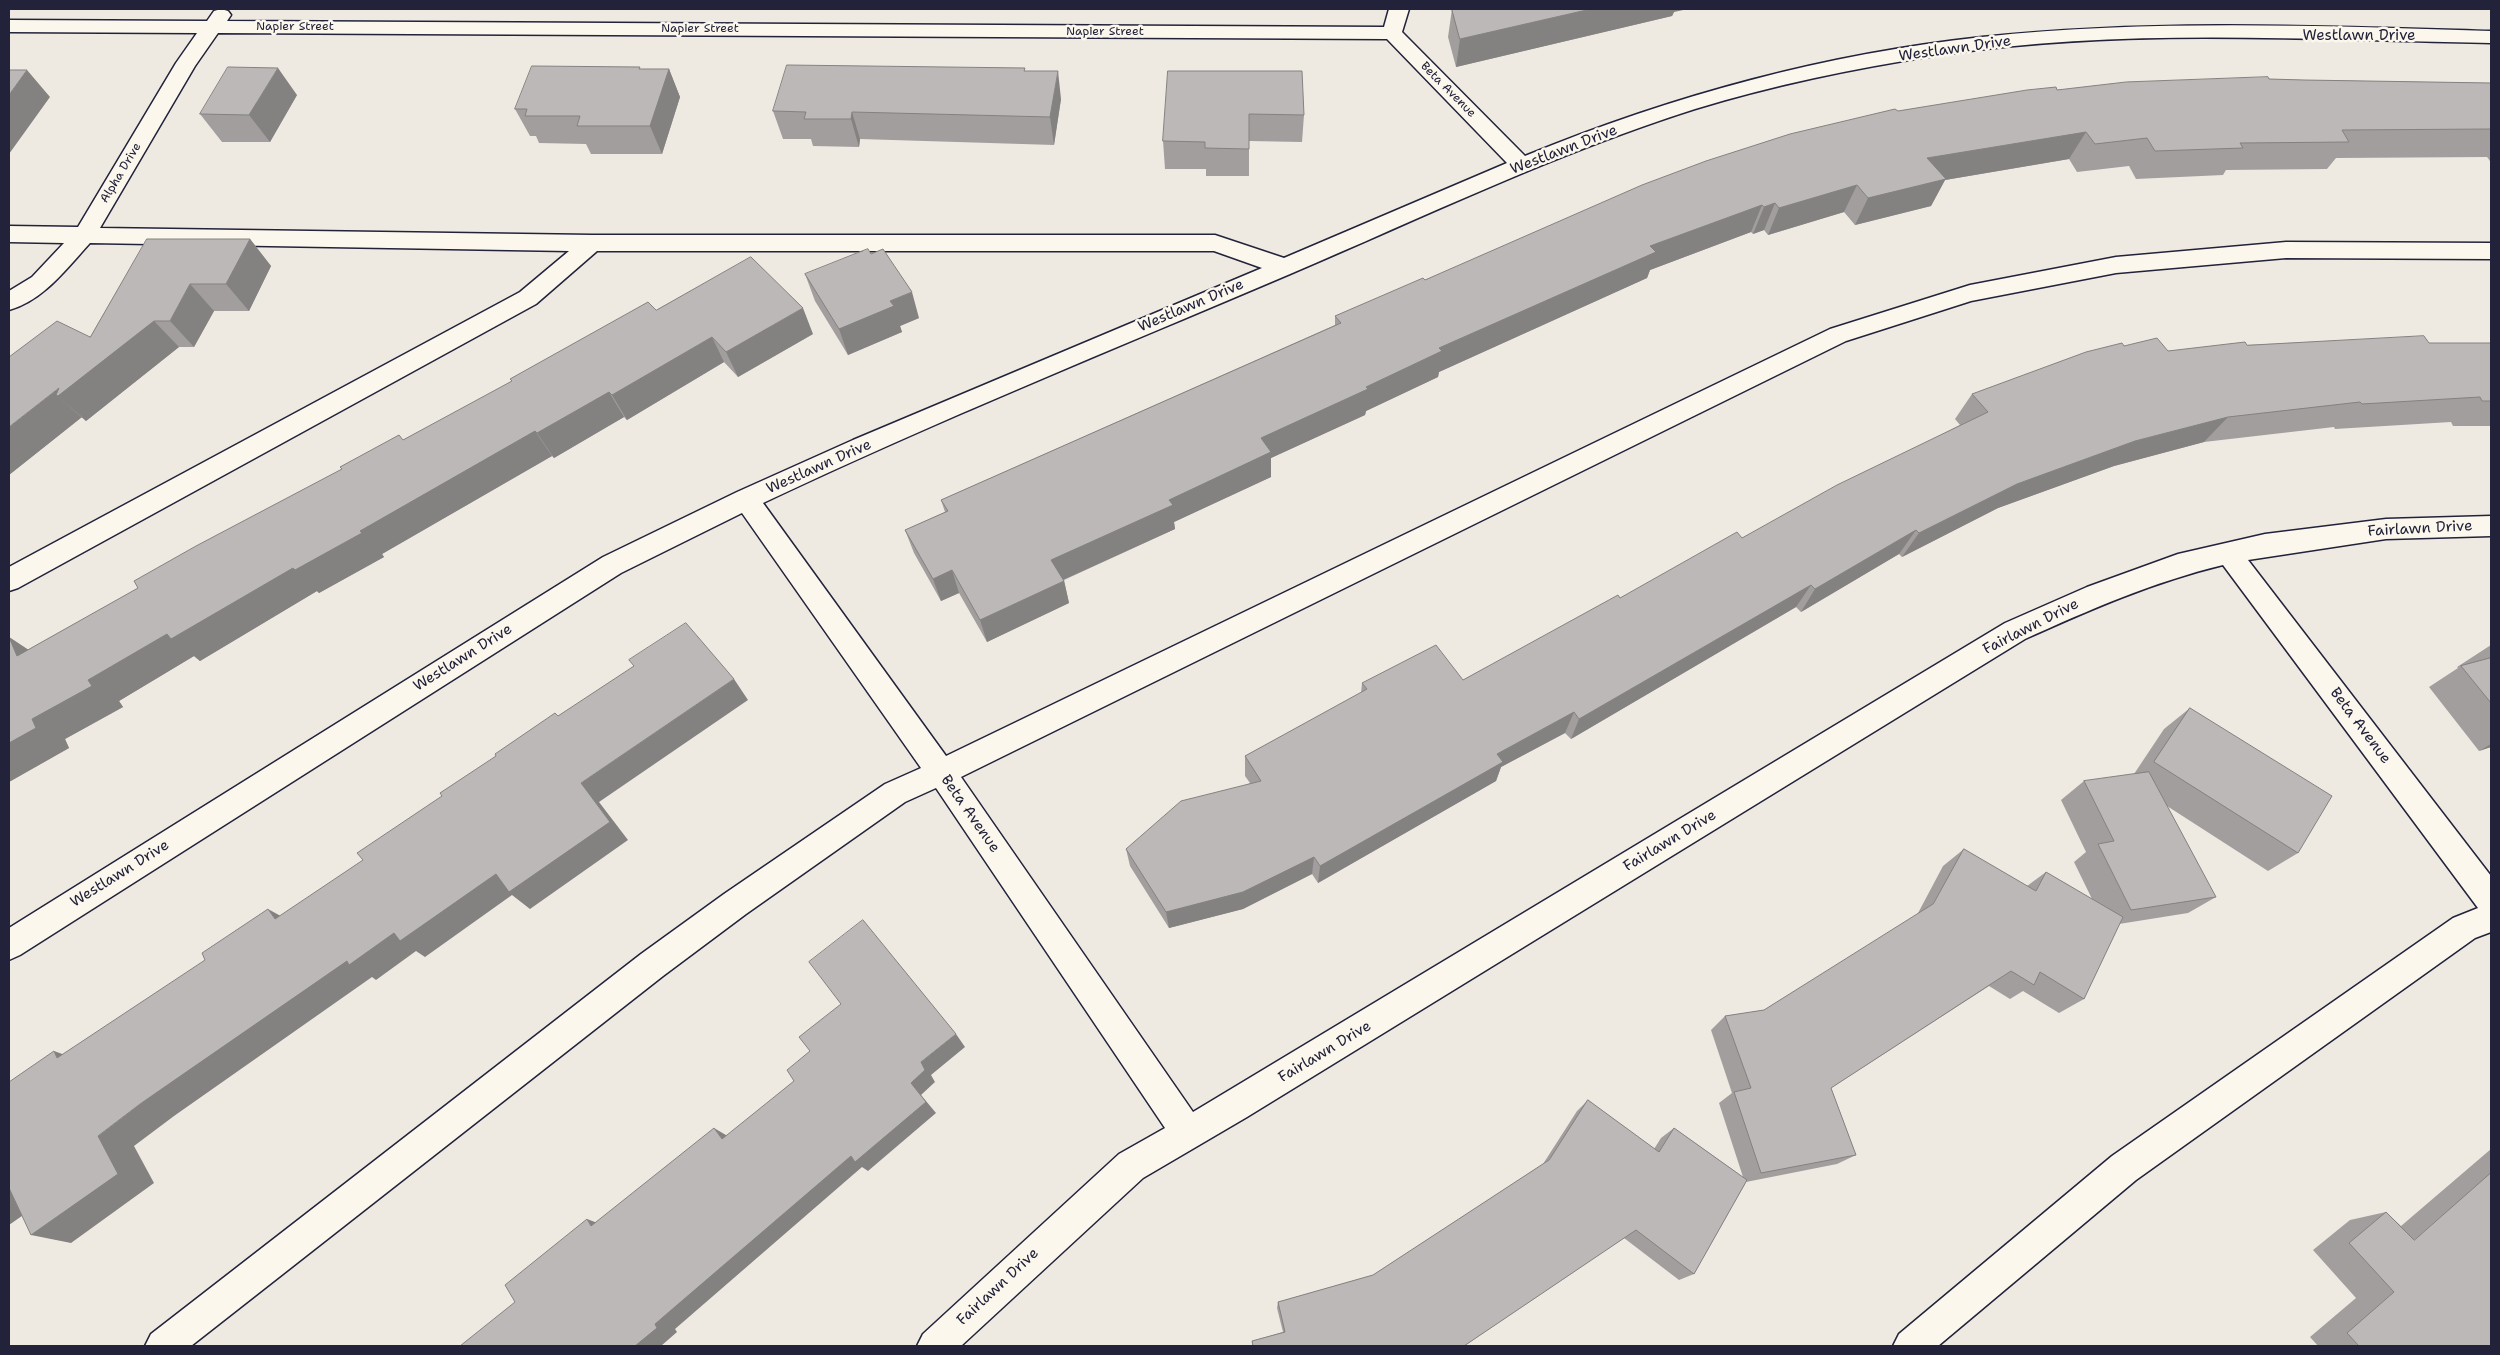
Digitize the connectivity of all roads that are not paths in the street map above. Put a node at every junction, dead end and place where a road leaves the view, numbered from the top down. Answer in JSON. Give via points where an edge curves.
{"nodes":[{"id":1,"x":1399,"y":9,"type":"edge"},
{"id":2,"x":219,"y":18,"type":"edge"},
{"id":3,"x":9,"y":26,"type":"edge"},
{"id":4,"x":1392,"y":33,"type":"junction"},
{"id":5,"x":2491,"y":37,"type":"edge"},
{"id":6,"x":1521,"y":165,"type":"junction"},
{"id":7,"x":9,"y":234,"type":"edge"},
{"id":8,"x":85,"y":234,"type":"junction"},
{"id":9,"x":592,"y":243,"type":"junction"},
{"id":10,"x":2491,"y":251,"type":"edge"},
{"id":11,"x":1285,"y":267,"type":"junction"},
{"id":12,"x":9,"y":302,"type":"edge"},
{"id":13,"x":746,"y":500,"type":"junction"},
{"id":14,"x":2491,"y":526,"type":"edge"},
{"id":15,"x":2229,"y":554,"type":"junction"},
{"id":16,"x":9,"y":580,"type":"edge"},
{"id":17,"x":941,"y":772,"type":"junction"},
{"id":18,"x":2491,"y":900,"type":"edge"},
{"id":19,"x":2491,"y":916,"type":"edge"},
{"id":20,"x":9,"y":945,"type":"edge"},
{"id":21,"x":1187,"y":1132,"type":"junction"},
{"id":22,"x":163,"y":1346,"type":"edge"},
{"id":23,"x":934,"y":1346,"type":"edge"},
{"id":24,"x":1911,"y":1346,"type":"edge"}],
"edges":[{"from":1,"to":4,"type":"street"},
{"from":2,"to":3,"type":"street","name":"Napier Street"},
{"from":2,"to":4,"type":"street","name":"Napier Street"},
{"from":2,"to":8,"type":"street","name":"Alpha Drive","via":[[186,63]]},
{"from":4,"to":6,"type":"street","name":"Beta Avenue"},
{"from":5,"to":6,"type":"street","name":"Westlawn Drive","via":[[2181,35],[2087,36],[2000,42],[1820,70],[1738,90]]},
{"from":6,"to":11,"type":"street","name":"Westlawn Drive"},
{"from":7,"to":8,"type":"street"},
{"from":8,"to":9,"type":"street"},
{"from":8,"to":12,"type":"street","name":"Alpha Drive","via":[[40,283]]},
{"from":9,"to":11,"type":"street","via":[[1215,243]]},
{"from":9,"to":16,"type":"street","via":[[528,298]]},
{"from":10,"to":17,"type":"street","via":[[2286,250],[2116,265],[1970,293],[1838,335]]},
{"from":11,"to":13,"type":"street","name":"Westlawn Drive","via":[[936,414]]},
{"from":13,"to":17,"type":"street","name":"Beta Avenue"},
{"from":13,"to":20,"type":"street","name":"Westlawn Drive","via":[[612,565]]},
{"from":14,"to":15,"type":"street","name":"Fairlawn Drive","via":[[2386,529],[2326,535]]},
{"from":15,"to":18,"type":"street","name":"Beta Avenue"},
{"from":15,"to":21,"type":"street","name":"Fairlawn Drive","via":[[2178,565],[2096,594],[2014,631],[1245,1100]]},
{"from":17,"to":21,"type":"street","name":"Beta Avenue"},
{"from":17,"to":22,"type":"street","via":[[895,793],[734,904]]},
{"from":19,"to":24,"type":"street","via":[[2450,937],[2124,1168]]},
{"from":21,"to":23,"type":"street","name":"Fairlawn Drive","via":[[1131,1166]]}]}
